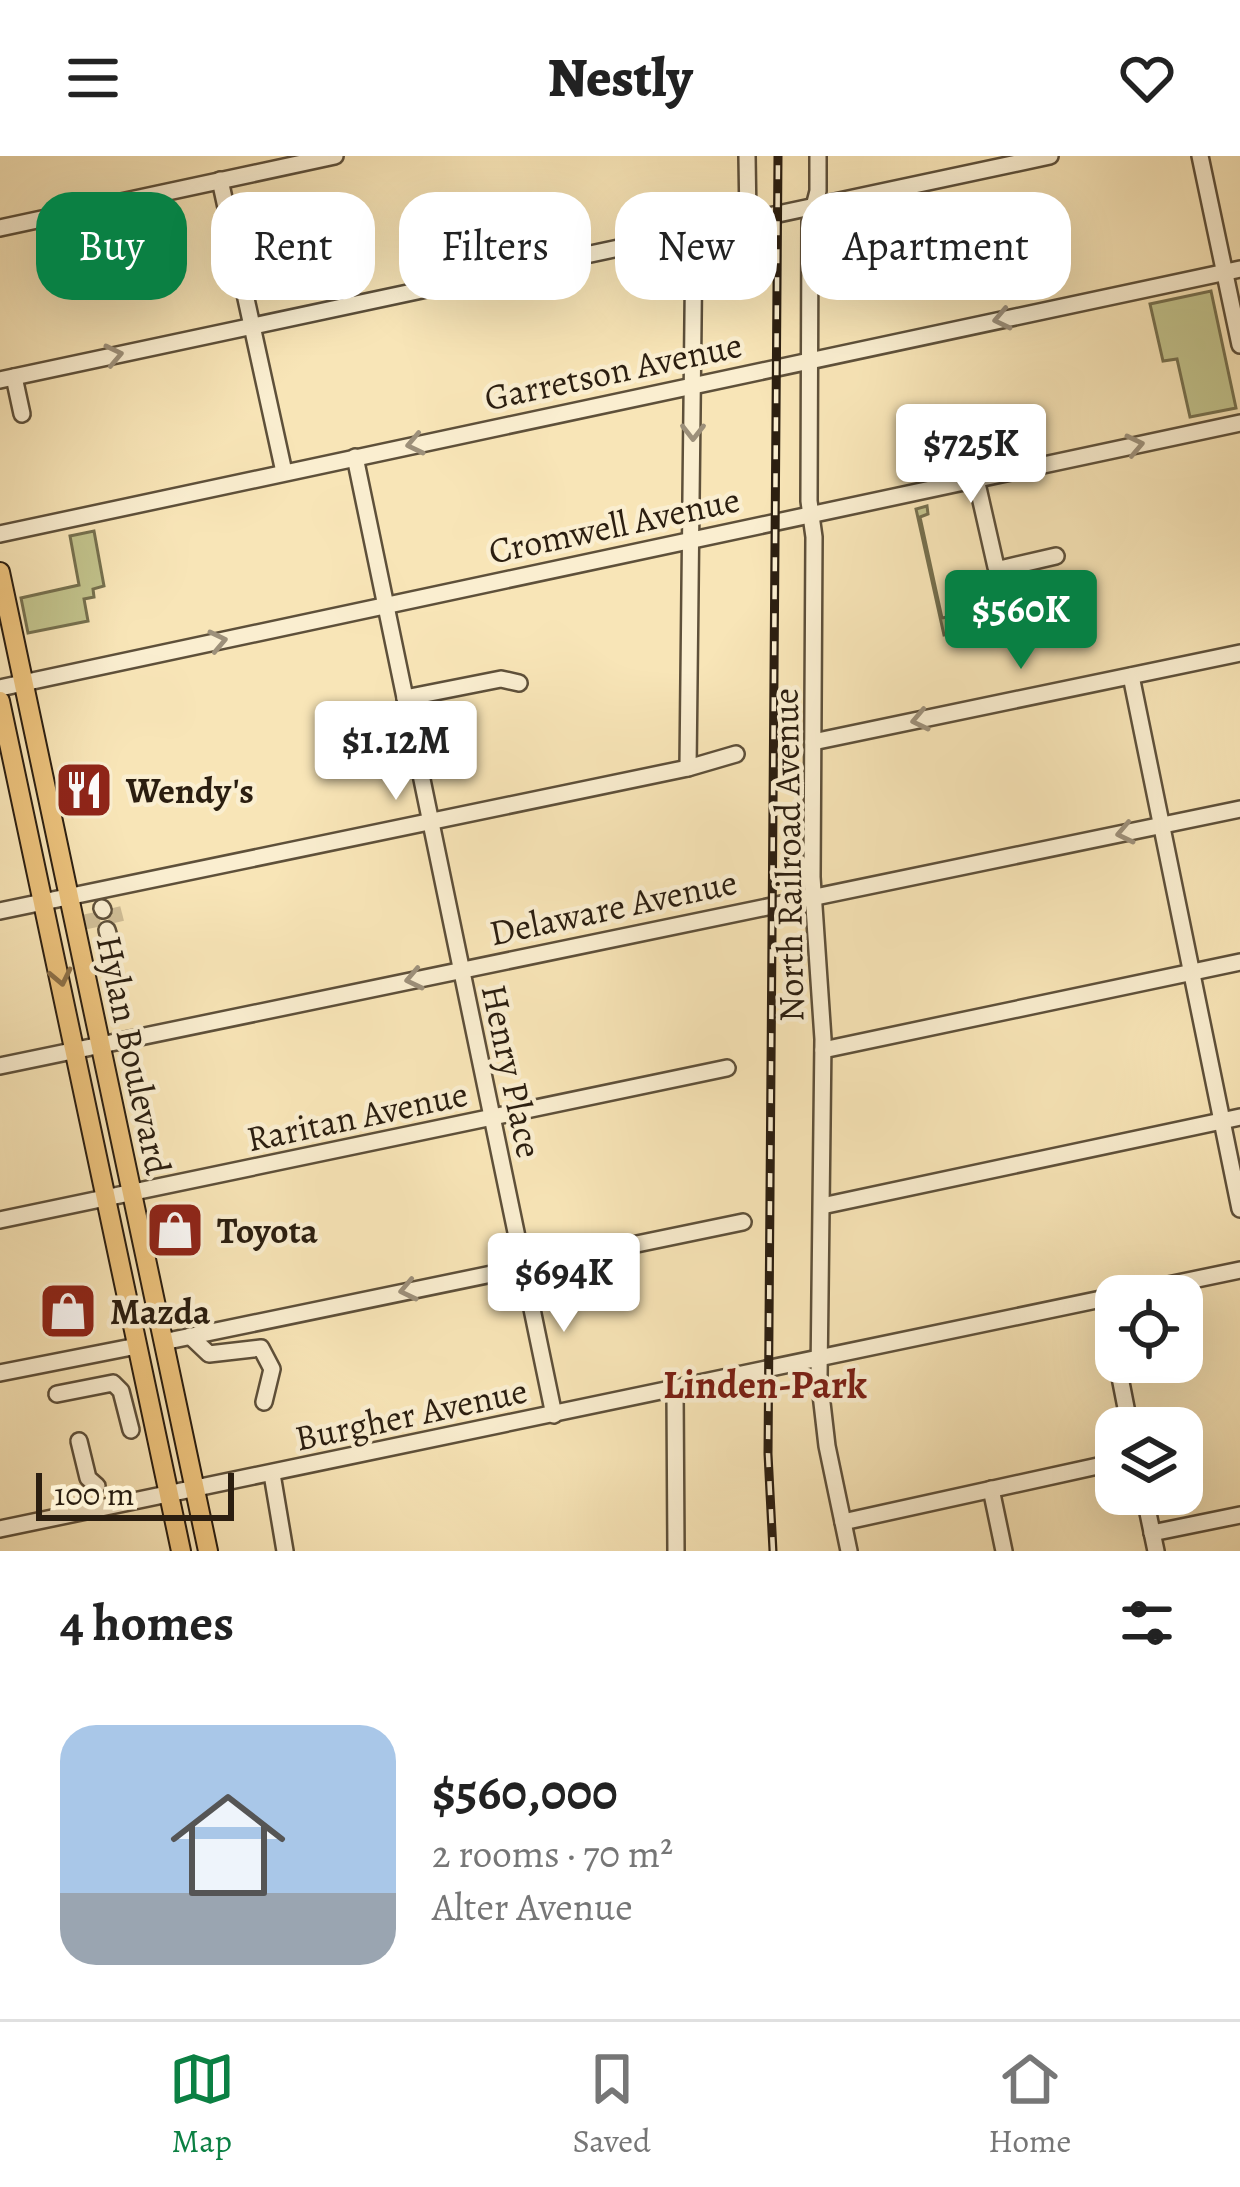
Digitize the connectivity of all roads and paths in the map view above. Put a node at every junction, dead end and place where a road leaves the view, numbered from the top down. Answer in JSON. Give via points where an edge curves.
{"nodes":[{"id":1,"x":334,"y":156,"type":"edge"},
{"id":2,"x":747,"y":156,"type":"edge"},
{"id":3,"x":818,"y":156,"type":"edge"},
{"id":4,"x":1050,"y":156,"type":"edge"},
{"id":5,"x":1200,"y":156,"type":"edge"},
{"id":6,"x":220,"y":180,"type":"junction"},
{"id":7,"x":748,"y":192,"type":"edge"},
{"id":8,"x":815,"y":192,"type":"edge"},
{"id":9,"x":883,"y":192,"type":"edge"},
{"id":10,"x":0,"y":228,"type":"edge"},
{"id":11,"x":615,"y":248,"type":"edge"},
{"id":12,"x":1232,"y":270,"type":"edge"},
{"id":13,"x":694,"y":300,"type":"edge"},
{"id":14,"x":809,"y":300,"type":"edge"},
{"id":15,"x":254,"y":324,"type":"junction"},
{"id":16,"x":1240,"y":345,"type":"edge"},
{"id":17,"x":809,"y":360,"type":"junction"},
{"id":18,"x":7,"y":378,"type":"edge"},
{"id":19,"x":693,"y":385,"type":"junction"},
{"id":20,"x":22,"y":414,"type":"dead end"},
{"id":21,"x":1240,"y":423,"type":"edge"},
{"id":22,"x":356,"y":457,"type":"junction"},
{"id":23,"x":284,"y":472,"type":"junction"},
{"id":24,"x":976,"y":478,"type":"junction"},
{"id":25,"x":811,"y":514,"type":"junction"},
{"id":26,"x":0,"y":534,"type":"edge"},
{"id":27,"x":692,"y":540,"type":"junction"},
{"id":28,"x":1056,"y":556,"type":"dead end"},
{"id":29,"x":0,"y":572,"type":"edge"},
{"id":30,"x":386,"y":605,"type":"junction"},
{"id":31,"x":1240,"y":653,"type":"edge"},
{"id":32,"x":1131,"y":676,"type":"junction"},
{"id":33,"x":24,"y":682,"type":"junction"},
{"id":34,"x":519,"y":683,"type":"dead end"},
{"id":35,"x":0,"y":688,"type":"edge"},
{"id":36,"x":405,"y":698,"type":"junction"},
{"id":37,"x":0,"y":701,"type":"edge"},
{"id":38,"x":813,"y":742,"type":"junction"},
{"id":39,"x":736,"y":754,"type":"dead end"},
{"id":40,"x":688,"y":768,"type":"junction"},
{"id":41,"x":1240,"y":809,"type":"edge"},
{"id":42,"x":428,"y":822,"type":"junction"},
{"id":43,"x":1163,"y":825,"type":"junction"},
{"id":44,"x":814,"y":896,"type":"junction"},
{"id":45,"x":67,"y":899,"type":"junction"},
{"id":46,"x":45,"y":903,"type":"junction"},
{"id":47,"x":0,"y":911,"type":"edge"},
{"id":48,"x":1240,"y":962,"type":"edge"},
{"id":49,"x":460,"y":970,"type":"junction"},
{"id":50,"x":1193,"y":972,"type":"junction"},
{"id":51,"x":98,"y":1046,"type":"junction"},
{"id":52,"x":823,"y":1050,"type":"junction"},
{"id":53,"x":77,"y":1051,"type":"junction"},
{"id":54,"x":0,"y":1066,"type":"edge"},
{"id":55,"x":728,"y":1068,"type":"dead end"},
{"id":56,"x":491,"y":1117,"type":"junction"},
{"id":57,"x":1232,"y":1119,"type":"edge"},
{"id":58,"x":130,"y":1194,"type":"junction"},
{"id":59,"x":108,"y":1198,"type":"junction"},
{"id":60,"x":822,"y":1205,"type":"junction"},
{"id":61,"x":1240,"y":1209,"type":"edge"},
{"id":62,"x":0,"y":1220,"type":"edge"},
{"id":63,"x":743,"y":1222,"type":"dead end"},
{"id":64,"x":523,"y":1266,"type":"junction"},
{"id":65,"x":1240,"y":1270,"type":"edge"},
{"id":66,"x":1203,"y":1278,"type":"edge"},
{"id":67,"x":1095,"y":1300,"type":"edge"},
{"id":68,"x":190,"y":1336,"type":"junction"},
{"id":69,"x":163,"y":1342,"type":"junction"},
{"id":70,"x":137,"y":1346,"type":"junction"},
{"id":71,"x":818,"y":1360,"type":"junction"},
{"id":72,"x":0,"y":1373,"type":"edge"},
{"id":73,"x":675,"y":1391,"type":"junction"},
{"id":74,"x":57,"y":1394,"type":"dead end"},
{"id":75,"x":264,"y":1402,"type":"dead end"},
{"id":76,"x":554,"y":1415,"type":"junction"},
{"id":77,"x":131,"y":1430,"type":"dead end"},
{"id":78,"x":83,"y":1440,"type":"dead end"},
{"id":79,"x":1095,"y":1467,"type":"edge"},
{"id":80,"x":272,"y":1474,"type":"junction"},
{"id":81,"x":991,"y":1489,"type":"junction"},
{"id":82,"x":195,"y":1490,"type":"junction"},
{"id":83,"x":170,"y":1496,"type":"junction"},
{"id":84,"x":103,"y":1509,"type":"junction"},
{"id":85,"x":1148,"y":1515,"type":"edge"},
{"id":86,"x":1240,"y":1515,"type":"edge"},
{"id":87,"x":843,"y":1522,"type":"junction"},
{"id":88,"x":0,"y":1529,"type":"edge"},
{"id":89,"x":1152,"y":1532,"type":"junction"},
{"id":90,"x":181,"y":1551,"type":"edge"},
{"id":91,"x":208,"y":1551,"type":"edge"},
{"id":92,"x":286,"y":1551,"type":"edge"},
{"id":93,"x":676,"y":1551,"type":"edge"},
{"id":94,"x":849,"y":1551,"type":"edge"},
{"id":95,"x":1004,"y":1551,"type":"edge"},
{"id":96,"x":1156,"y":1551,"type":"edge"}],
"edges":[{"from":1,"to":6,"type":"street"},
{"from":2,"to":7,"type":"street"},
{"from":3,"to":8,"type":"street","name":"North Railroad Avenue"},
{"from":4,"to":9,"type":"street"},
{"from":5,"to":12,"type":"street"},
{"from":6,"to":10,"type":"street"},
{"from":6,"to":15,"type":"street"},
{"from":11,"to":15,"type":"street"},
{"from":12,"to":16,"type":"street"},
{"from":12,"to":17,"type":"street","name":"Garretson Avenue","one_way":true},
{"from":13,"to":19,"type":"street"},
{"from":14,"to":17,"type":"street","name":"North Railroad Avenue"},
{"from":18,"to":15,"type":"street","one_way":true},
{"from":15,"to":23,"type":"street"},
{"from":17,"to":19,"type":"street","name":"Garretson Avenue"},
{"from":17,"to":25,"type":"street","name":"North Railroad Avenue"},
{"from":18,"to":20,"type":"street"},
{"from":19,"to":22,"type":"street","name":"Garretson Avenue","one_way":true},
{"from":19,"to":27,"type":"street","one_way":true},
{"from":24,"to":21,"type":"street","name":"Cromwell Avenue","one_way":true},
{"from":22,"to":23,"type":"street","name":"Garretson Avenue"},
{"from":22,"to":30,"type":"street","name":"Henry Place"},
{"from":23,"to":26,"type":"street","name":"Garretson Avenue"},
{"from":24,"to":25,"type":"street","name":"Cromwell Avenue"},
{"from":24,"to":28,"type":"street","via":[[996,567]]},
{"from":25,"to":27,"type":"street","name":"Cromwell Avenue"},
{"from":25,"to":38,"type":"street","name":"North Railroad Avenue"},
{"from":27,"to":30,"type":"street","name":"Cromwell Avenue"},
{"from":27,"to":40,"type":"street"},
{"from":29,"to":33,"type":"main road","name":"Hylan Boulevard"},
{"from":33,"to":30,"type":"street","name":"Cromwell Avenue","one_way":true},
{"from":30,"to":36,"type":"street","name":"Henry Place"},
{"from":31,"to":32,"type":"street"},
{"from":32,"to":38,"type":"street","one_way":true},
{"from":32,"to":43,"type":"street"},
{"from":33,"to":35,"type":"street","name":"Cromwell Avenue"},
{"from":33,"to":45,"type":"main road","name":"Hylan Boulevard"},
{"from":34,"to":36,"type":"street","via":[[501,679]]},
{"from":36,"to":42,"type":"street","name":"Henry Place"},
{"from":37,"to":46,"type":"main road","name":"Hylan Boulevard"},
{"from":38,"to":44,"type":"street","name":"North Railroad Avenue"},
{"from":39,"to":40,"type":"street"},
{"from":40,"to":42,"type":"street"},
{"from":41,"to":43,"type":"street","name":"Delaware Avenue"},
{"from":42,"to":45,"type":"street"},
{"from":42,"to":49,"type":"street","name":"Henry Place"},
{"from":43,"to":44,"type":"street","name":"Delaware Avenue","one_way":true},
{"from":43,"to":50,"type":"street"},
{"from":44,"to":49,"type":"street","name":"Delaware Avenue"},
{"from":44,"to":52,"type":"street","name":"North Railroad Avenue"},
{"from":45,"to":46,"type":"street"},
{"from":45,"to":51,"type":"main road","name":"Hylan Boulevard"},
{"from":46,"to":47,"type":"street"},
{"from":46,"to":53,"type":"main road","name":"Hylan Boulevard","one_way":true},
{"from":48,"to":50,"type":"street"},
{"from":49,"to":51,"type":"street","name":"Delaware Avenue","one_way":true},
{"from":49,"to":56,"type":"street","name":"Henry Place"},
{"from":50,"to":52,"type":"street"},
{"from":50,"to":57,"type":"street"},
{"from":51,"to":53,"type":"street","name":"Delaware Avenue"},
{"from":51,"to":58,"type":"main road","name":"Hylan Boulevard"},
{"from":52,"to":60,"type":"street","name":"North Railroad Avenue"},
{"from":53,"to":54,"type":"street","name":"Delaware Avenue"},
{"from":53,"to":59,"type":"main road","name":"Hylan Boulevard"},
{"from":55,"to":56,"type":"street","name":"Raritan Avenue"},
{"from":56,"to":58,"type":"street","name":"Raritan Avenue"},
{"from":56,"to":64,"type":"street","name":"Henry Place"},
{"from":57,"to":60,"type":"street"},
{"from":57,"to":61,"type":"street"},
{"from":58,"to":59,"type":"street","name":"Raritan Avenue"},
{"from":58,"to":69,"type":"main road","name":"Hylan Boulevard"},
{"from":59,"to":62,"type":"street","name":"Raritan Avenue"},
{"from":59,"to":70,"type":"main road","name":"Hylan Boulevard"},
{"from":60,"to":71,"type":"street","name":"North Railroad Avenue"},
{"from":63,"to":64,"type":"street"},
{"from":64,"to":68,"type":"street","one_way":true},
{"from":64,"to":76,"type":"street","name":"Henry Place"},
{"from":65,"to":66,"type":"street","name":"Burgher Avenue"},
{"from":67,"to":71,"type":"street","name":"Burgher Avenue"},
{"from":68,"to":69,"type":"street"},
{"from":68,"to":75,"type":"street","via":[[212,1355],[261,1348],[272,1369]]},
{"from":69,"to":82,"type":"main road","name":"Hylan Boulevard"},
{"from":70,"to":72,"type":"street"},
{"from":70,"to":83,"type":"main road","name":"Hylan Boulevard"},
{"from":71,"to":73,"type":"street","name":"Burgher Avenue"},
{"from":71,"to":87,"type":"street","name":"North Railroad Avenue"},
{"from":73,"to":76,"type":"street","name":"Burgher Avenue"},
{"from":73,"to":93,"type":"street"},
{"from":74,"to":77,"type":"street","via":[[113,1383]]},
{"from":76,"to":80,"type":"street","name":"Burgher Avenue"},
{"from":78,"to":84,"type":"street"},
{"from":79,"to":81,"type":"street"},
{"from":80,"to":82,"type":"street","name":"Burgher Avenue"},
{"from":80,"to":92,"type":"street"},
{"from":81,"to":87,"type":"street"},
{"from":81,"to":95,"type":"street"},
{"from":82,"to":83,"type":"street","name":"Burgher Avenue"},
{"from":82,"to":91,"type":"main road","name":"Hylan Boulevard"},
{"from":83,"to":84,"type":"street","name":"Burgher Avenue"},
{"from":83,"to":90,"type":"main road","name":"Hylan Boulevard"},
{"from":84,"to":88,"type":"street","name":"Burgher Avenue"},
{"from":85,"to":89,"type":"street"},
{"from":86,"to":89,"type":"street"},
{"from":87,"to":94,"type":"street","name":"North Railroad Avenue"},
{"from":89,"to":96,"type":"street"}]}
